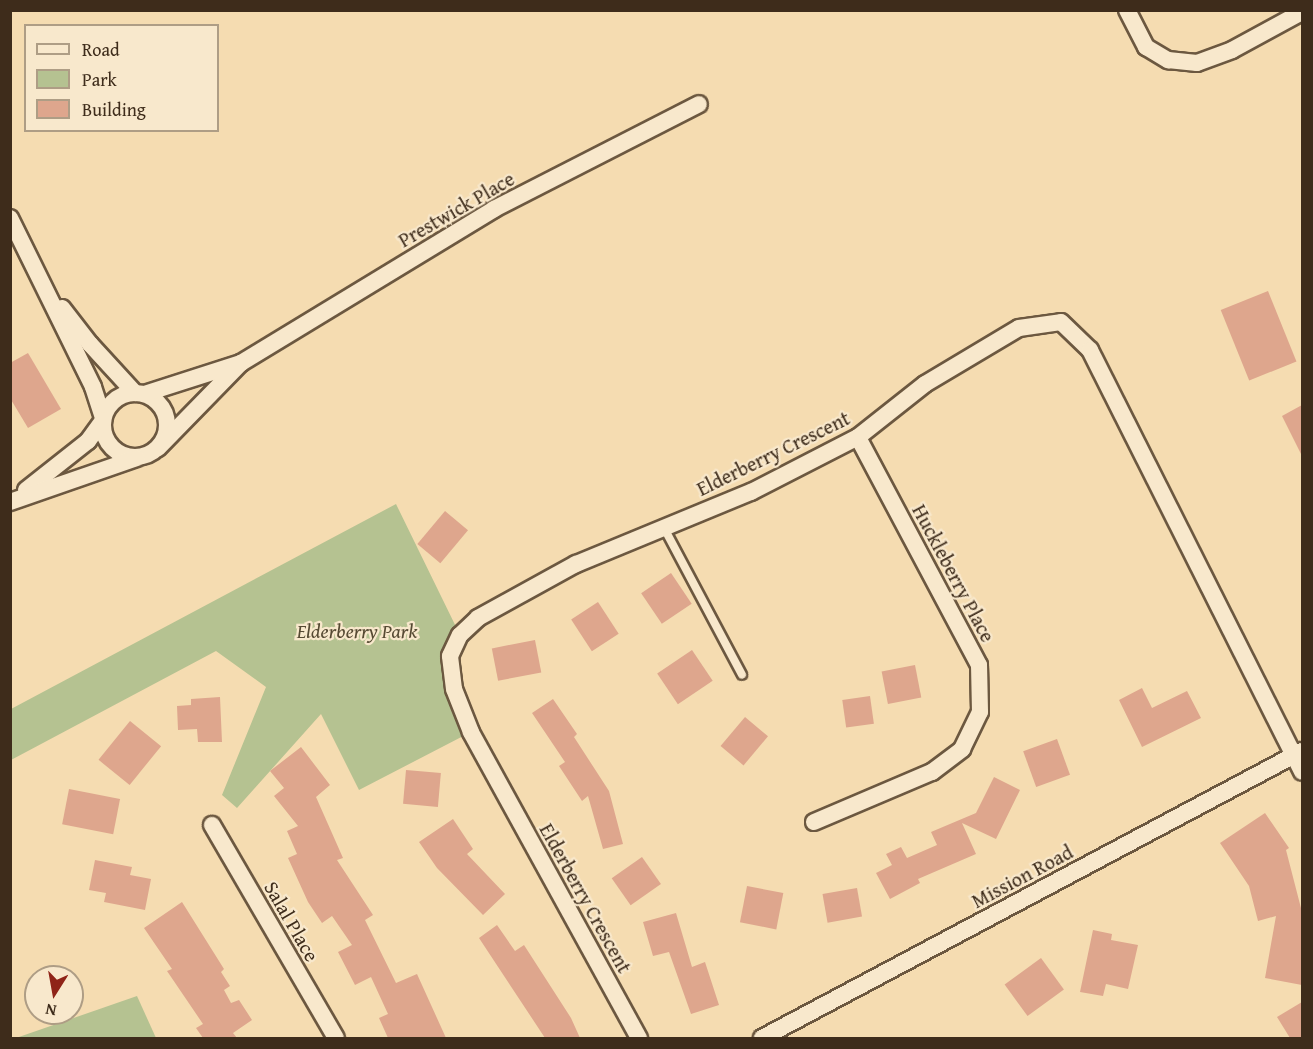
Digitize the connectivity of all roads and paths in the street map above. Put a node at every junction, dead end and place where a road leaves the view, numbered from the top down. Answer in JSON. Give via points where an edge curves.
{"nodes":[{"id":1,"x":1127,"y":10,"type":"edge"},
{"id":2,"x":1302,"y":12,"type":"edge"},
{"id":3,"x":699,"y":104,"type":"dead end"},
{"id":4,"x":10,"y":218,"type":"edge"},
{"id":5,"x":42,"y":280,"type":"junction"},
{"id":6,"x":241,"y":363,"type":"junction"},
{"id":7,"x":139,"y":393,"type":"junction"},
{"id":8,"x":103,"y":419,"type":"junction"},
{"id":9,"x":858,"y":437,"type":"junction"},
{"id":10,"x":158,"y":448,"type":"junction"},
{"id":11,"x":138,"y":457,"type":"junction"},
{"id":12,"x":10,"y":502,"type":"edge"},
{"id":13,"x":663,"y":527,"type":"junction"},
{"id":14,"x":741,"y":675,"type":"dead end"},
{"id":15,"x":1298,"y":753,"type":"edge"},
{"id":16,"x":1302,"y":772,"type":"edge"},
{"id":17,"x":814,"y":822,"type":"dead end"},
{"id":18,"x":212,"y":825,"type":"dead end"},
{"id":19,"x":336,"y":1038,"type":"edge"},
{"id":20,"x":639,"y":1038,"type":"edge"},
{"id":21,"x":762,"y":1038,"type":"edge"}],
"edges":[{"from":1,"to":2,"type":"street","via":[[1146,47],[1168,60],[1197,63],[1232,50]]},
{"from":3,"to":6,"type":"street","name":"Prestwick Place","via":[[494,209]]},
{"from":4,"to":5,"type":"street"},
{"from":5,"to":7,"type":"street","via":[[90,344]]},
{"from":5,"to":8,"type":"street","via":[[93,387]]},
{"from":6,"to":7,"type":"street","name":"Prestwick Place"},
{"from":6,"to":10,"type":"street","name":"Prestwick Place"},
{"from":7,"to":8,"type":"street","via":[[115,399]]},
{"from":7,"to":10,"type":"street","via":[[154,399],[166,417],[164,439]]},
{"from":8,"to":11,"type":"street","via":[[104,435],[113,449]]},
{"from":8,"to":12,"type":"street","via":[[88,441]]},
{"from":9,"to":13,"type":"street","name":"Elderberry Crescent","via":[[751,492]]},
{"from":9,"to":15,"type":"street","name":"Elderberry Crescent","via":[[925,384],[1019,328],[1061,322],[1090,350]]},
{"from":9,"to":17,"type":"street","name":"Huckleberry Place","via":[[979,665],[980,712],[962,749],[932,772]]},
{"from":10,"to":11,"type":"street"},
{"from":11,"to":12,"type":"street"},
{"from":13,"to":14,"type":"lane"},
{"from":13,"to":20,"type":"street","name":"Elderberry Crescent","via":[[576,564],[478,618],[460,635],[450,656],[454,689],[471,732]]},
{"from":15,"to":16,"type":"street"},
{"from":15,"to":21,"type":"street","name":"Mission Road"},
{"from":18,"to":19,"type":"street","name":"Salal Place"}]}
